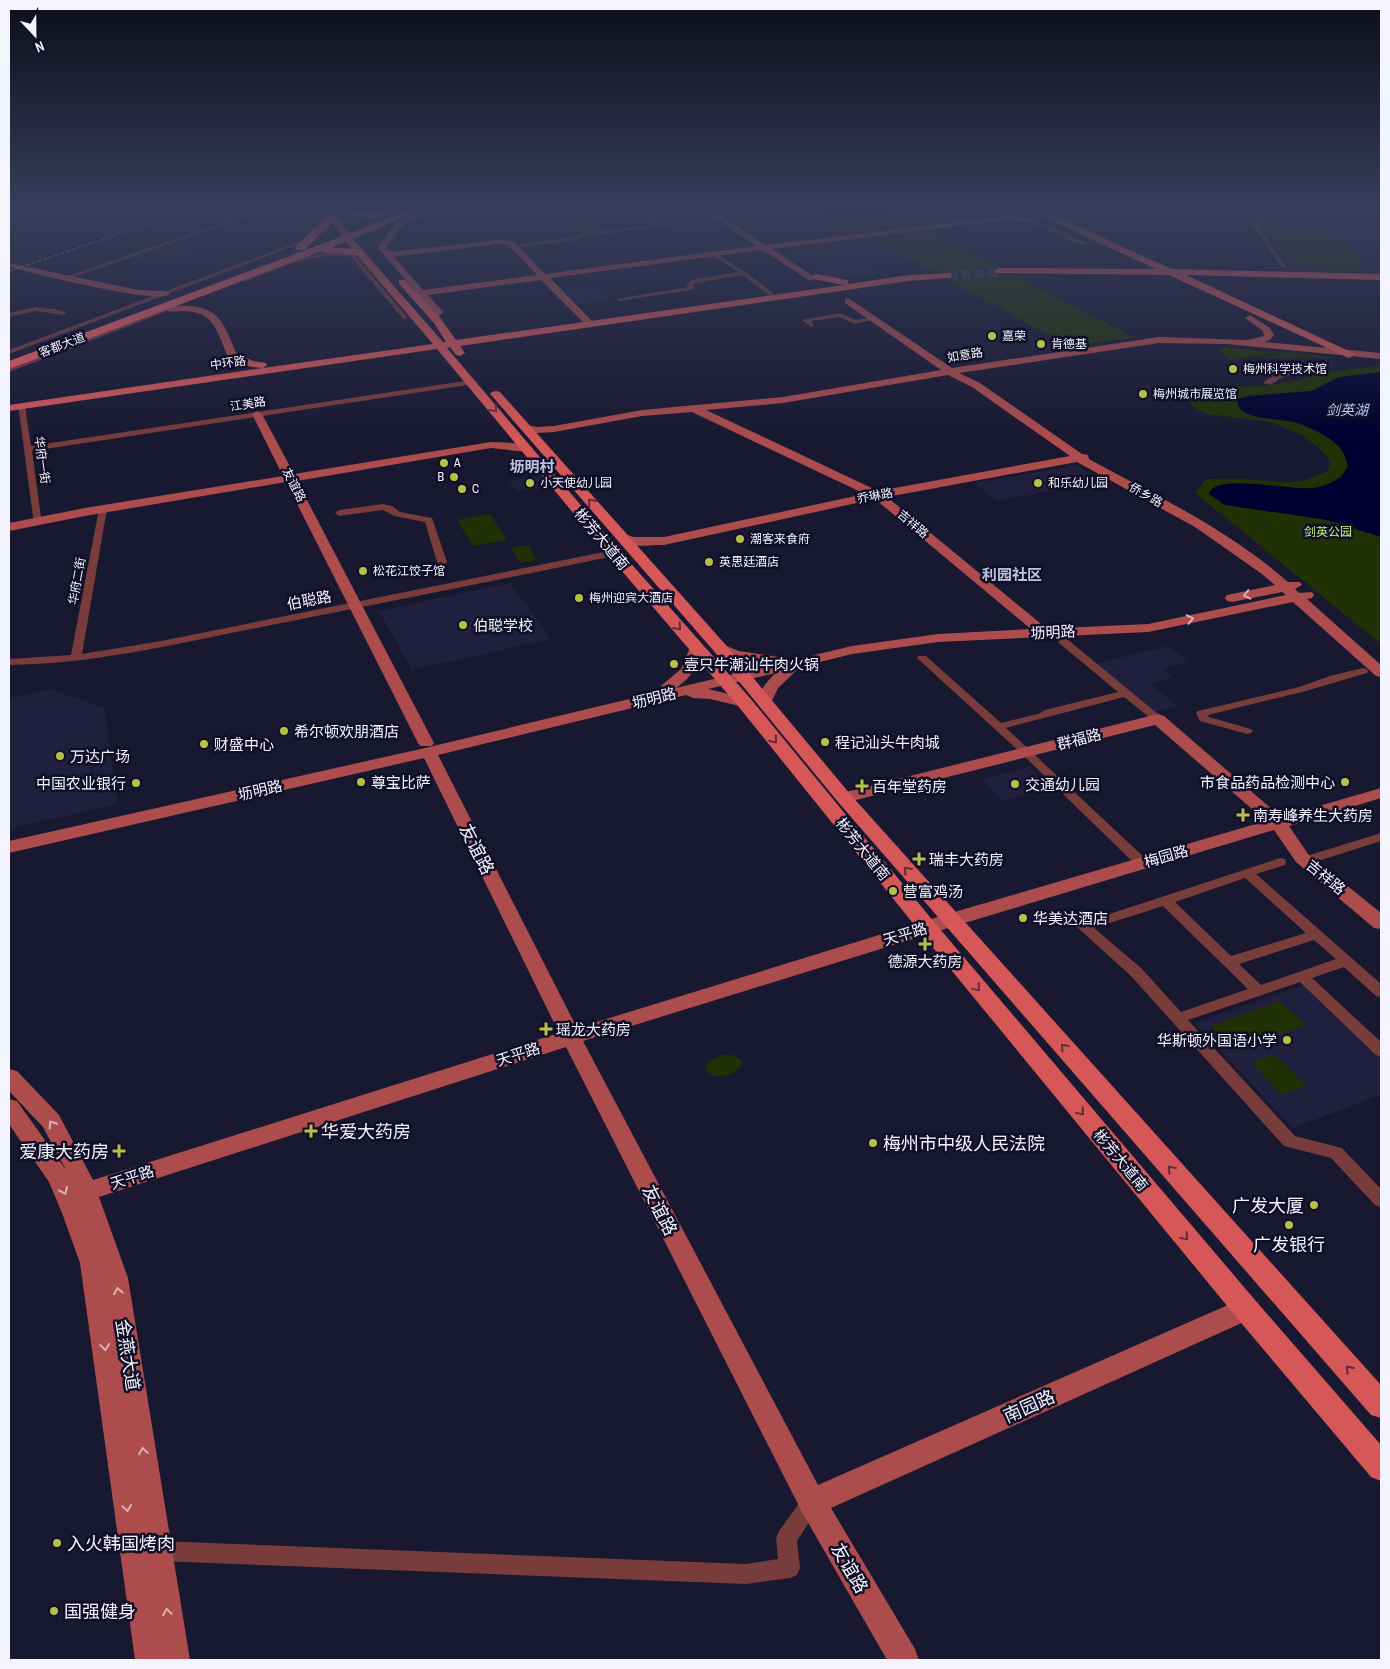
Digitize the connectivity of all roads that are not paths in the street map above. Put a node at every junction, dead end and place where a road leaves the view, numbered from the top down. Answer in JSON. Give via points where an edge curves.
{"nodes":[{"id":1,"x":89,"y":285,"type":"edge"},
{"id":2,"x":96,"y":285,"type":"edge"},
{"id":3,"x":190,"y":285,"type":"edge"},
{"id":4,"x":217,"y":285,"type":"edge"},
{"id":5,"x":218,"y":285,"type":"edge"},
{"id":6,"x":221,"y":285,"type":"edge"},
{"id":7,"x":377,"y":285,"type":"edge"},
{"id":8,"x":384,"y":285,"type":"edge"},
{"id":9,"x":408,"y":285,"type":"edge"},
{"id":10,"x":410,"y":285,"type":"edge"},
{"id":11,"x":476,"y":285,"type":"edge"},
{"id":12,"x":550,"y":285,"type":"edge"},
{"id":13,"x":690,"y":285,"type":"edge"},
{"id":14,"x":759,"y":285,"type":"edge"},
{"id":15,"x":807,"y":285,"type":"edge"},
{"id":16,"x":843,"y":285,"type":"edge"},
{"id":17,"x":849,"y":285,"type":"edge"},
{"id":18,"x":856,"y":285,"type":"edge"},
{"id":19,"x":1199,"y":285,"type":"edge"},
{"id":20,"x":1213,"y":285,"type":"edge"},
{"id":21,"x":1184,"y":290,"type":"dead end"},
{"id":22,"x":794,"y":291,"type":"junction"},
{"id":23,"x":1214,"y":292,"type":"junction"},
{"id":24,"x":416,"y":293,"type":"junction"},
{"id":25,"x":812,"y":293,"type":"junction"},
{"id":26,"x":135,"y":294,"type":"junction"},
{"id":27,"x":166,"y":294,"type":"junction"},
{"id":28,"x":771,"y":294,"type":"junction"},
{"id":29,"x":619,"y":298,"type":"dead end"},
{"id":30,"x":850,"y":301,"type":"junction"},
{"id":31,"x":138,"y":304,"type":"junction"},
{"id":32,"x":197,"y":305,"type":"junction"},
{"id":33,"x":168,"y":309,"type":"joint"},
{"id":34,"x":64,"y":313,"type":"dead end"},
{"id":35,"x":9,"y":315,"type":"edge"},
{"id":36,"x":108,"y":318,"type":"junction"},
{"id":37,"x":405,"y":318,"type":"dead end"},
{"id":38,"x":1250,"y":318,"type":"junction"},
{"id":39,"x":874,"y":319,"type":"junction"},
{"id":40,"x":587,"y":321,"type":"junction"},
{"id":41,"x":811,"y":325,"type":"dead end"},
{"id":42,"x":418,"y":332,"type":"junction"},
{"id":43,"x":493,"y":335,"type":"junction"},
{"id":44,"x":450,"y":338,"type":"junction"},
{"id":45,"x":1250,"y":342,"type":"junction"},
{"id":46,"x":394,"y":349,"type":"junction"},
{"id":47,"x":1322,"y":351,"type":"junction"},
{"id":48,"x":9,"y":352,"type":"edge"},
{"id":49,"x":1347,"y":354,"type":"junction"},
{"id":50,"x":1381,"y":357,"type":"edge"},
{"id":51,"x":9,"y":358,"type":"edge"},
{"id":52,"x":237,"y":359,"type":"junction"},
{"id":53,"x":458,"y":359,"type":"junction"},
{"id":54,"x":938,"y":360,"type":"junction"},
{"id":55,"x":9,"y":365,"type":"edge"},
{"id":56,"x":262,"y":365,"type":"junction"},
{"id":57,"x":990,"y":367,"type":"junction"},
{"id":58,"x":9,"y":370,"type":"edge"},
{"id":59,"x":1324,"y":370,"type":"dead end"},
{"id":60,"x":223,"y":371,"type":"junction"},
{"id":61,"x":956,"y":372,"type":"junction"},
{"id":62,"x":925,"y":378,"type":"junction"},
{"id":63,"x":470,"y":382,"type":"junction"},
{"id":64,"x":1266,"y":383,"type":"dead end"},
{"id":65,"x":980,"y":384,"type":"junction"},
{"id":66,"x":9,"y":402,"type":"edge"},
{"id":67,"x":21,"y":406,"type":"junction"},
{"id":68,"x":9,"y":408,"type":"edge"},
{"id":69,"x":697,"y":410,"type":"junction"},
{"id":70,"x":261,"y":413,"type":"junction"},
{"id":71,"x":508,"y":427,"type":"junction"},
{"id":72,"x":527,"y":428,"type":"junction"},
{"id":73,"x":557,"y":430,"type":"junction"},
{"id":74,"x":542,"y":445,"type":"junction"},
{"id":75,"x":28,"y":448,"type":"junction"},
{"id":76,"x":527,"y":449,"type":"junction"},
{"id":77,"x":1085,"y":459,"type":"junction"},
{"id":78,"x":293,"y":475,"type":"junction"},
{"id":79,"x":880,"y":497,"type":"junction"},
{"id":80,"x":103,"y":509,"type":"junction"},
{"id":81,"x":339,"y":513,"type":"dead end"},
{"id":82,"x":37,"y":517,"type":"junction"},
{"id":83,"x":9,"y":523,"type":"edge"},
{"id":84,"x":9,"y":527,"type":"edge"},
{"id":85,"x":624,"y":538,"type":"junction"},
{"id":86,"x":666,"y":543,"type":"junction"},
{"id":87,"x":614,"y":553,"type":"junction"},
{"id":88,"x":641,"y":559,"type":"junction"},
{"id":89,"x":442,"y":562,"type":"dead end"},
{"id":90,"x":1296,"y":591,"type":"junction"},
{"id":91,"x":360,"y":605,"type":"junction"},
{"id":92,"x":1035,"y":626,"type":"junction"},
{"id":93,"x":1063,"y":641,"type":"dead end"},
{"id":94,"x":719,"y":647,"type":"junction"},
{"id":95,"x":696,"y":648,"type":"junction"},
{"id":96,"x":76,"y":658,"type":"junction"},
{"id":97,"x":922,"y":658,"type":"dead end"},
{"id":98,"x":774,"y":660,"type":"junction"},
{"id":99,"x":1381,"y":661,"type":"edge"},
{"id":100,"x":9,"y":662,"type":"edge"},
{"id":101,"x":798,"y":663,"type":"junction"},
{"id":102,"x":1363,"y":671,"type":"dead end"},
{"id":103,"x":741,"y":673,"type":"junction"},
{"id":104,"x":1381,"y":673,"type":"edge"},
{"id":105,"x":714,"y":679,"type":"junction"},
{"id":106,"x":671,"y":689,"type":"junction"},
{"id":107,"x":1126,"y":693,"type":"junction"},
{"id":108,"x":754,"y":702,"type":"junction"},
{"id":109,"x":1158,"y":719,"type":"junction"},
{"id":110,"x":998,"y":727,"type":"junction"},
{"id":111,"x":1247,"y":731,"type":"dead end"},
{"id":112,"x":430,"y":745,"type":"junction"},
{"id":113,"x":1026,"y":752,"type":"junction"},
{"id":114,"x":1381,"y":793,"type":"edge"},
{"id":115,"x":844,"y":798,"type":"junction"},
{"id":116,"x":1279,"y":824,"type":"junction"},
{"id":117,"x":1381,"y":837,"type":"edge"},
{"id":118,"x":9,"y":838,"type":"edge"},
{"id":119,"x":9,"y":847,"type":"edge"},
{"id":120,"x":1315,"y":858,"type":"dead end"},
{"id":121,"x":1280,"y":862,"type":"dead end"},
{"id":122,"x":1142,"y":863,"type":"junction"},
{"id":123,"x":1247,"y":873,"type":"junction"},
{"id":124,"x":1165,"y":900,"type":"junction"},
{"id":125,"x":951,"y":920,"type":"junction"},
{"id":126,"x":1381,"y":923,"type":"edge"},
{"id":127,"x":926,"y":927,"type":"junction"},
{"id":128,"x":1316,"y":934,"type":"junction"},
{"id":129,"x":1346,"y":961,"type":"junction"},
{"id":130,"x":1228,"y":962,"type":"junction"},
{"id":131,"x":1302,"y":976,"type":"junction"},
{"id":132,"x":1259,"y":991,"type":"junction"},
{"id":133,"x":1381,"y":992,"type":"edge"},
{"id":134,"x":1178,"y":1018,"type":"junction"},
{"id":135,"x":571,"y":1036,"type":"junction"},
{"id":136,"x":1381,"y":1051,"type":"edge"},
{"id":137,"x":9,"y":1077,"type":"edge"},
{"id":138,"x":9,"y":1107,"type":"edge"},
{"id":139,"x":86,"y":1192,"type":"junction"},
{"id":140,"x":1381,"y":1200,"type":"edge"},
{"id":141,"x":1246,"y":1309,"type":"junction"},
{"id":142,"x":1381,"y":1405,"type":"edge"},
{"id":143,"x":1381,"y":1467,"type":"edge"},
{"id":144,"x":812,"y":1502,"type":"junction"},
{"id":145,"x":158,"y":1551,"type":"junction"},
{"id":146,"x":150,"y":1660,"type":"edge"},
{"id":147,"x":175,"y":1660,"type":"edge"},
{"id":148,"x":904,"y":1660,"type":"edge"}],
"edges":[{"from":1,"to":26,"type":"street"},
{"from":2,"to":26,"type":"street"},
{"from":3,"to":27,"type":"street"},
{"from":4,"to":36,"type":"highway","name":"客都大道"},
{"from":5,"to":55,"type":"highway","name":"客都大道"},
{"from":6,"to":32,"type":"street"},
{"from":7,"to":37,"type":"street"},
{"from":8,"to":42,"type":"main road","name":"彬芳大道南"},
{"from":9,"to":24,"type":"main road","name":"彬芳大道南"},
{"from":10,"to":24,"type":"street"},
{"from":11,"to":24,"type":"street"},
{"from":12,"to":40,"type":"street"},
{"from":13,"to":29,"type":"street","via":[[691,288],[683,290]]},
{"from":14,"to":28,"type":"street"},
{"from":15,"to":22,"type":"main road"},
{"from":16,"to":22,"type":"main road"},
{"from":17,"to":25,"type":"main road"},
{"from":18,"to":30,"type":"main road","via":[[848,294]]},
{"from":19,"to":23,"type":"main road"},
{"from":20,"to":23,"type":"main road"},
{"from":21,"to":38,"type":"main road"},
{"from":22,"to":28,"type":"main road"},
{"from":23,"to":49,"type":"main road"},
{"from":24,"to":44,"type":"main road","name":"彬芳大道南"},
{"from":25,"to":30,"type":"main road"},
{"from":25,"to":43,"type":"main road"},
{"from":26,"to":27,"type":"street"},
{"from":26,"to":31,"type":"street"},
{"from":27,"to":31,"type":"street"},
{"from":28,"to":40,"type":"main road"},
{"from":30,"to":39,"type":"street","name":"侨乡路"},
{"from":30,"to":54,"type":"street","name":"侨乡路"},
{"from":31,"to":36,"type":"street"},
{"from":32,"to":33,"type":"street"},
{"from":32,"to":52,"type":"street","via":[[216,319]]},
{"from":33,"to":58,"type":"street"},
{"from":34,"to":35,"type":"street","via":[[40,307]]},
{"from":36,"to":48,"type":"street"},
{"from":36,"to":51,"type":"highway","name":"客都大道"},
{"from":38,"to":45,"type":"street","via":[[1269,335]]},
{"from":38,"to":47,"type":"main road"},
{"from":39,"to":41,"type":"street","via":[[855,322],[835,315],[805,320]]},
{"from":39,"to":54,"type":"street","name":"侨乡路"},
{"from":40,"to":43,"type":"main road"},
{"from":42,"to":44,"type":"main road","name":"彬芳大道南"},
{"from":42,"to":46,"type":"main road"},
{"from":43,"to":44,"type":"main road"},
{"from":43,"to":44,"type":"main road"},
{"from":43,"to":53,"type":"main road"},
{"from":44,"to":46,"type":"main road","name":"中环路"},
{"from":44,"to":53,"type":"main road","name":"彬芳大道南"},
{"from":45,"to":47,"type":"street","name":"如意路"},
{"from":45,"to":57,"type":"street","name":"如意路","via":[[1160,340]]},
{"from":46,"to":53,"type":"main road"},
{"from":46,"to":56,"type":"main road","name":"中环路"},
{"from":46,"to":67,"type":"main road","name":"中环路"},
{"from":47,"to":49,"type":"street","name":"如意路"},
{"from":47,"to":57,"type":"street","name":"如意路","via":[[1225,343],[1170,343],[1128,346]]},
{"from":49,"to":50,"type":"street","name":"如意路"},
{"from":52,"to":56,"type":"main road"},
{"from":52,"to":60,"type":"main road"},
{"from":53,"to":63,"type":"main road","name":"彬芳大道南"},
{"from":53,"to":72,"type":"main road","name":"彬芳大道南"},
{"from":54,"to":57,"type":"street"},
{"from":54,"to":61,"type":"street","name":"侨乡路"},
{"from":54,"to":62,"type":"street","via":[[935,371]]},
{"from":56,"to":60,"type":"main road","name":"中环路"},
{"from":57,"to":61,"type":"street","name":"如意路"},
{"from":57,"to":65,"type":"street","via":[[980,376]]},
{"from":59,"to":64,"type":"street","via":[[1308,368],[1287,372]]},
{"from":60,"to":66,"type":"main road","name":"中环路"},
{"from":61,"to":62,"type":"street","name":"如意路"},
{"from":61,"to":65,"type":"street","name":"侨乡路"},
{"from":62,"to":65,"type":"street"},
{"from":62,"to":69,"type":"street","name":"如意路","via":[[784,403]]},
{"from":63,"to":70,"type":"street","name":"江美路"},
{"from":63,"to":71,"type":"main road","name":"彬芳大道南","one_way":true},
{"from":65,"to":77,"type":"street","name":"侨乡路"},
{"from":67,"to":68,"type":"main road","name":"中环路"},
{"from":67,"to":75,"type":"street","name":"华府一街"},
{"from":69,"to":73,"type":"street","name":"如意路"},
{"from":69,"to":79,"type":"street","name":"吉祥路"},
{"from":70,"to":75,"type":"street","name":"江美路"},
{"from":70,"to":78,"type":"street","name":"友谊路"},
{"from":71,"to":76,"type":"main road","name":"彬芳大道南"},
{"from":71,"to":78,"type":"street","via":[[508,433],[500,439],[487,442]]},
{"from":72,"to":73,"type":"street"},
{"from":72,"to":74,"type":"main road","name":"彬芳大道南"},
{"from":73,"to":74,"type":"street","via":[[546,437]]},
{"from":85,"to":74,"type":"main road","name":"彬芳大道南","one_way":true},
{"from":75,"to":82,"type":"street","name":"华府一街"},
{"from":76,"to":78,"type":"street","via":[[491,446]]},
{"from":76,"to":87,"type":"main road","name":"彬芳大道南"},
{"from":77,"to":79,"type":"street","name":"乔琳路"},
{"from":77,"to":90,"type":"street","name":"侨乡路","via":[[1199,524]]},
{"from":78,"to":80,"type":"street"},
{"from":78,"to":82,"type":"street"},
{"from":78,"to":91,"type":"street","name":"友谊路"},
{"from":79,"to":86,"type":"street","name":"乔琳路"},
{"from":79,"to":92,"type":"street","name":"吉祥路"},
{"from":80,"to":84,"type":"street"},
{"from":80,"to":96,"type":"street","name":"华府二街"},
{"from":81,"to":89,"type":"street","via":[[383,507],[397,514],[429,520]]},
{"from":82,"to":83,"type":"street"},
{"from":85,"to":86,"type":"street","via":[[633,542]]},
{"from":85,"to":88,"type":"main road","name":"彬芳大道南"},
{"from":86,"to":88,"type":"street","via":[[651,549]]},
{"from":87,"to":91,"type":"street","name":"伯聪路"},
{"from":87,"to":95,"type":"main road","name":"彬芳大道南","one_way":true},
{"from":88,"to":94,"type":"main road","name":"彬芳大道南"},
{"from":90,"to":92,"type":"street","name":"坜明路","one_way":true,"via":[[1142,618]]},
{"from":90,"to":99,"type":"street","name":"侨乡路"},
{"from":101,"to":90,"type":"street","name":"坜明路","one_way":true,"via":[[852,650],[938,638],[1148,628]]},
{"from":90,"to":104,"type":"street","name":"侨乡路"},
{"from":91,"to":96,"type":"street","name":"伯聪路"},
{"from":91,"to":112,"type":"street","name":"友谊路"},
{"from":92,"to":98,"type":"street","name":"坜明路","via":[[938,627],[860,638]]},
{"from":93,"to":107,"type":"street"},
{"from":94,"to":98,"type":"street","via":[[735,655]]},
{"from":94,"to":103,"type":"main road","name":"彬芳大道南"},
{"from":95,"to":105,"type":"main road","name":"彬芳大道南"},
{"from":95,"to":106,"type":"street","via":[[686,674]]},
{"from":96,"to":100,"type":"street","name":"伯聪路"},
{"from":97,"to":110,"type":"street"},
{"from":98,"to":103,"type":"street","name":"坜明路"},
{"from":101,"to":103,"type":"street","name":"坜明路"},
{"from":101,"to":108,"type":"street"},
{"from":102,"to":111,"type":"street","via":[[1202,713],[1204,719]]},
{"from":103,"to":105,"type":"street","name":"坜明路"},
{"from":103,"to":108,"type":"main road","name":"彬芳大道南"},
{"from":105,"to":106,"type":"street","name":"坜明路"},
{"from":105,"to":108,"type":"main road","name":"彬芳大道南"},
{"from":106,"to":108,"type":"street"},
{"from":106,"to":112,"type":"street","name":"坜明路"},
{"from":107,"to":109,"type":"street"},
{"from":107,"to":110,"type":"street"},
{"from":108,"to":115,"type":"main road","name":"彬芳大道南"},
{"from":108,"to":127,"type":"main road","name":"彬芳大道南","one_way":true},
{"from":109,"to":113,"type":"street","name":"群福路"},
{"from":109,"to":116,"type":"street"},
{"from":110,"to":113,"type":"street"},
{"from":112,"to":118,"type":"street","name":"坜明路"},
{"from":112,"to":119,"type":"street","name":"坜明路"},
{"from":112,"to":135,"type":"street","name":"友谊路"},
{"from":113,"to":115,"type":"street","name":"群福路"},
{"from":113,"to":122,"type":"street"},
{"from":114,"to":116,"type":"street","name":"梅园路"},
{"from":125,"to":115,"type":"main road","name":"彬芳大道南","one_way":true},
{"from":116,"to":122,"type":"street","name":"梅园路"},
{"from":116,"to":126,"type":"street","name":"吉祥路","via":[[1302,858]]},
{"from":117,"to":120,"type":"street"},
{"from":121,"to":123,"type":"street"},
{"from":122,"to":125,"type":"street","name":"梅园路"},
{"from":123,"to":124,"type":"street"},
{"from":123,"to":128,"type":"street"},
{"from":124,"to":130,"type":"street"},
{"from":124,"to":134,"type":"street","via":[[1084,927],[1136,972]]},
{"from":125,"to":127,"type":"street","name":"天平路"},
{"from":142,"to":125,"type":"main road","name":"彬芳大道南","one_way":true},
{"from":127,"to":135,"type":"street","name":"天平路"},
{"from":127,"to":141,"type":"main road","name":"彬芳大道南","one_way":true},
{"from":128,"to":129,"type":"street"},
{"from":128,"to":130,"type":"street"},
{"from":129,"to":131,"type":"street"},
{"from":129,"to":133,"type":"street"},
{"from":130,"to":132,"type":"street"},
{"from":131,"to":132,"type":"street"},
{"from":131,"to":136,"type":"street"},
{"from":132,"to":134,"type":"street"},
{"from":134,"to":140,"type":"street","via":[[1290,1141],[1336,1153]]},
{"from":135,"to":139,"type":"street","name":"天平路"},
{"from":135,"to":144,"type":"street","name":"友谊路"},
{"from":139,"to":137,"type":"street","name":"金燕大道","one_way":true,"via":[[51,1121]]},
{"from":138,"to":146,"type":"street","name":"金燕大道","one_way":true,"via":[[58,1177],[92,1263]]},
{"from":145,"to":139,"type":"street","name":"金燕大道","one_way":true,"via":[[116,1278]]},
{"from":141,"to":143,"type":"main road","name":"彬芳大道南"},
{"from":141,"to":144,"type":"street","name":"南园路"},
{"from":144,"to":145,"type":"street","via":[[786,1538],[790,1568],[746,1574]]},
{"from":144,"to":148,"type":"street","name":"友谊路"},
{"from":147,"to":145,"type":"street","name":"金燕大道","one_way":true}]}
